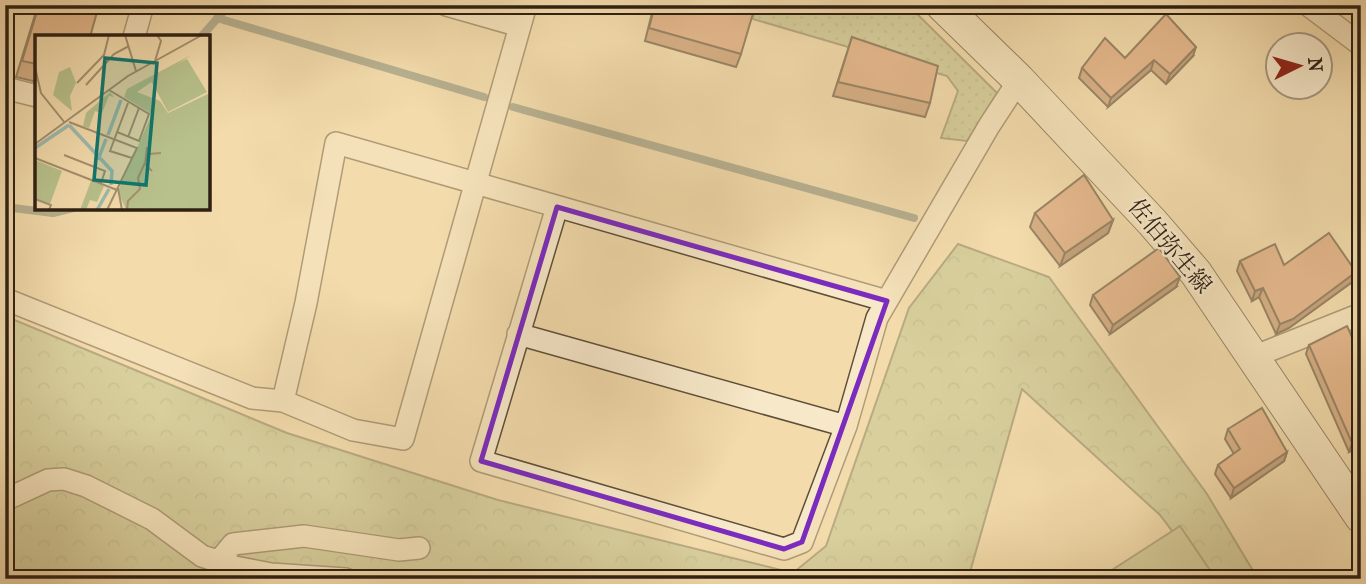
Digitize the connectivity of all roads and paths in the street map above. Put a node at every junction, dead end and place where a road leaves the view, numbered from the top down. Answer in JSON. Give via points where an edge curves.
{"nodes":[{"id":1,"x":143,"y":5,"type":"edge"},
{"id":2,"x":446,"y":5,"type":"edge"},
{"id":3,"x":942,"y":5,"type":"edge"},
{"id":4,"x":1308,"y":5,"type":"edge"},
{"id":5,"x":523,"y":15,"type":"edge"},
{"id":6,"x":135,"y":35,"type":"edge"},
{"id":7,"x":1361,"y":45,"type":"edge"},
{"id":8,"x":1019,"y":80,"type":"junction"},
{"id":9,"x":5,"y":88,"type":"edge"},
{"id":10,"x":35,"y":96,"type":"edge"},
{"id":11,"x":475,"y":183,"type":"junction"},
{"id":12,"x":557,"y":207,"type":"junction"},
{"id":13,"x":5,"y":299,"type":"edge"},
{"id":14,"x":887,"y":301,"type":"junction"},
{"id":15,"x":1361,"y":314,"type":"edge"},
{"id":16,"x":518,"y":334,"type":"junction"},
{"id":17,"x":1254,"y":357,"type":"junction"},
{"id":18,"x":283,"y":401,"type":"junction"},
{"id":19,"x":846,"y":426,"type":"junction"},
{"id":20,"x":5,"y":500,"type":"edge"},
{"id":21,"x":1356,"y":502,"type":"edge"},
{"id":22,"x":419,"y":548,"type":"dead end"},
{"id":23,"x":221,"y":570,"type":"edge"},
{"id":24,"x":346,"y":579,"type":"edge"}],
"edges":[{"from":1,"to":6,"type":"street"},
{"from":2,"to":5,"type":"street"},
{"from":3,"to":8,"type":"main road","name":"佐伯弥生線"},
{"from":4,"to":7,"type":"street"},
{"from":5,"to":11,"type":"street"},
{"from":8,"to":14,"type":"street"},
{"from":8,"to":17,"type":"main road","name":"佐伯弥生線","via":[[1196,273]]},
{"from":9,"to":10,"type":"street"},
{"from":11,"to":12,"type":"street"},
{"from":11,"to":18,"type":"street","via":[[403,439],[353,430]]},
{"from":11,"to":18,"type":"street","via":[[336,144]]},
{"from":12,"to":14,"type":"street"},
{"from":12,"to":16,"type":"street"},
{"from":13,"to":18,"type":"street","via":[[252,398]]},
{"from":14,"to":19,"type":"street","via":[[877,318]]},
{"from":15,"to":17,"type":"street"},
{"from":16,"to":19,"type":"street"},
{"from":16,"to":19,"type":"street","via":[[481,461],[784,549],[802,542]]},
{"from":17,"to":21,"type":"main road","name":"佐伯弥生線"},
{"from":20,"to":23,"type":"street","via":[[48,480],[86,486],[152,519]]},
{"from":22,"to":23,"type":"street","via":[[399,550],[304,536],[233,544]]},
{"from":23,"to":24,"type":"street"}]}
